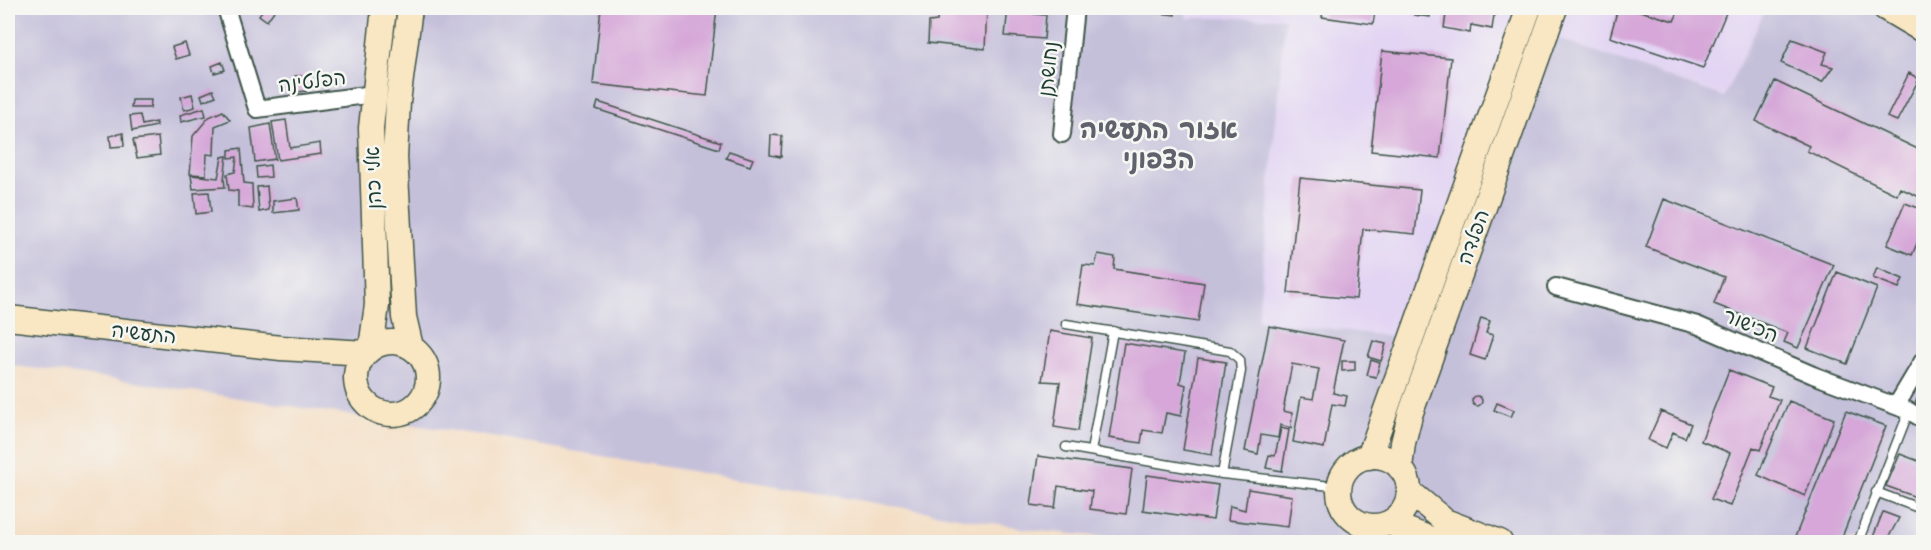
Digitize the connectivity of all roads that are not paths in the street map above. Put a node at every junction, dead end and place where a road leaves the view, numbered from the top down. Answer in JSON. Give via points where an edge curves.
{"nodes":[{"id":1,"x":226,"y":8,"type":"edge"},
{"id":2,"x":384,"y":8,"type":"edge"},
{"id":3,"x":410,"y":8,"type":"edge"},
{"id":4,"x":1075,"y":8,"type":"edge"},
{"id":5,"x":1529,"y":8,"type":"edge"},
{"id":6,"x":1555,"y":8,"type":"edge"},
{"id":7,"x":1885,"y":8,"type":"edge"},
{"id":8,"x":1892,"y":8,"type":"edge"},
{"id":9,"x":1923,"y":20,"type":"edge"},
{"id":10,"x":1923,"y":32,"type":"edge"},
{"id":11,"x":374,"y":94,"type":"junction"},
{"id":12,"x":1062,"y":134,"type":"dead end"},
{"id":13,"x":1556,"y":287,"type":"dead end"},
{"id":14,"x":8,"y":318,"type":"edge"},
{"id":15,"x":1066,"y":324,"type":"dead end"},
{"id":16,"x":1113,"y":331,"type":"junction"},
{"id":17,"x":411,"y":347,"type":"junction"},
{"id":18,"x":281,"y":348,"type":"junction"},
{"id":19,"x":368,"y":351,"type":"junction"},
{"id":20,"x":1923,"y":358,"type":"edge"},
{"id":21,"x":357,"y":386,"type":"junction"},
{"id":22,"x":1910,"y":412,"type":"edge"},
{"id":23,"x":1066,"y":447,"type":"dead end"},
{"id":24,"x":1091,"y":451,"type":"junction"},
{"id":25,"x":1369,"y":457,"type":"junction"},
{"id":26,"x":1400,"y":468,"type":"junction"},
{"id":27,"x":1222,"y":474,"type":"junction"},
{"id":28,"x":1340,"y":487,"type":"junction"},
{"id":29,"x":1409,"y":492,"type":"junction"},
{"id":30,"x":1876,"y":492,"type":"junction"},
{"id":31,"x":1923,"y":510,"type":"edge"},
{"id":32,"x":1389,"y":523,"type":"junction"},
{"id":33,"x":1439,"y":543,"type":"edge"},
{"id":34,"x":1500,"y":543,"type":"edge"},
{"id":35,"x":1858,"y":543,"type":"edge"}],
"edges":[{"from":1,"to":11,"type":"street","name":"הפלטינה","via":[[257,109]]},
{"from":2,"to":11,"type":"street","name":"אלי כהן"},
{"from":3,"to":17,"type":"street","name":"אלי כהן","via":[[395,157],[404,317]]},
{"from":4,"to":12,"type":"street","name":"נחושתן"},
{"from":5,"to":25,"type":"street","name":"הפלדה"},
{"from":6,"to":26,"type":"street","name":"הפלדה","via":[[1410,415]]},
{"from":7,"to":10,"type":"street"},
{"from":8,"to":9,"type":"street"},
{"from":11,"to":19,"type":"street","name":"אלי כהן","via":[[377,306]]},
{"from":13,"to":22,"type":"street","name":"הכישור","via":[[1697,325]]},
{"from":14,"to":18,"type":"street","name":"התעשיה"},
{"from":15,"to":16,"type":"lane"},
{"from":16,"to":24,"type":"lane"},
{"from":16,"to":27,"type":"lane","via":[[1230,351],[1240,360]]},
{"from":17,"to":19,"type":"street","via":[[391,341]]},
{"from":17,"to":21,"type":"street","via":[[424,361],[428,378],[424,395],[412,408],[393,414],[375,410],[362,399]]},
{"from":18,"to":19,"type":"street","name":"התעשיה"},
{"from":18,"to":21,"type":"street","name":"התעשיה","via":[[338,369]]},
{"from":19,"to":21,"type":"street","via":[[357,369]]},
{"from":20,"to":22,"type":"street"},
{"from":22,"to":30,"type":"lane"},
{"from":23,"to":24,"type":"lane"},
{"from":24,"to":27,"type":"lane"},
{"from":25,"to":26,"type":"street","via":[[1381,457]]},
{"from":25,"to":28,"type":"street","via":[[1351,466]]},
{"from":26,"to":29,"type":"street"},
{"from":27,"to":28,"type":"lane"},
{"from":28,"to":32,"type":"street","via":[[1342,503],[1353,519],[1370,526]]},
{"from":29,"to":32,"type":"street","via":[[1404,510]]},
{"from":29,"to":34,"type":"street","via":[[1445,521]]},
{"from":30,"to":31,"type":"lane"},
{"from":30,"to":35,"type":"lane"},
{"from":32,"to":33,"type":"street"}]}
